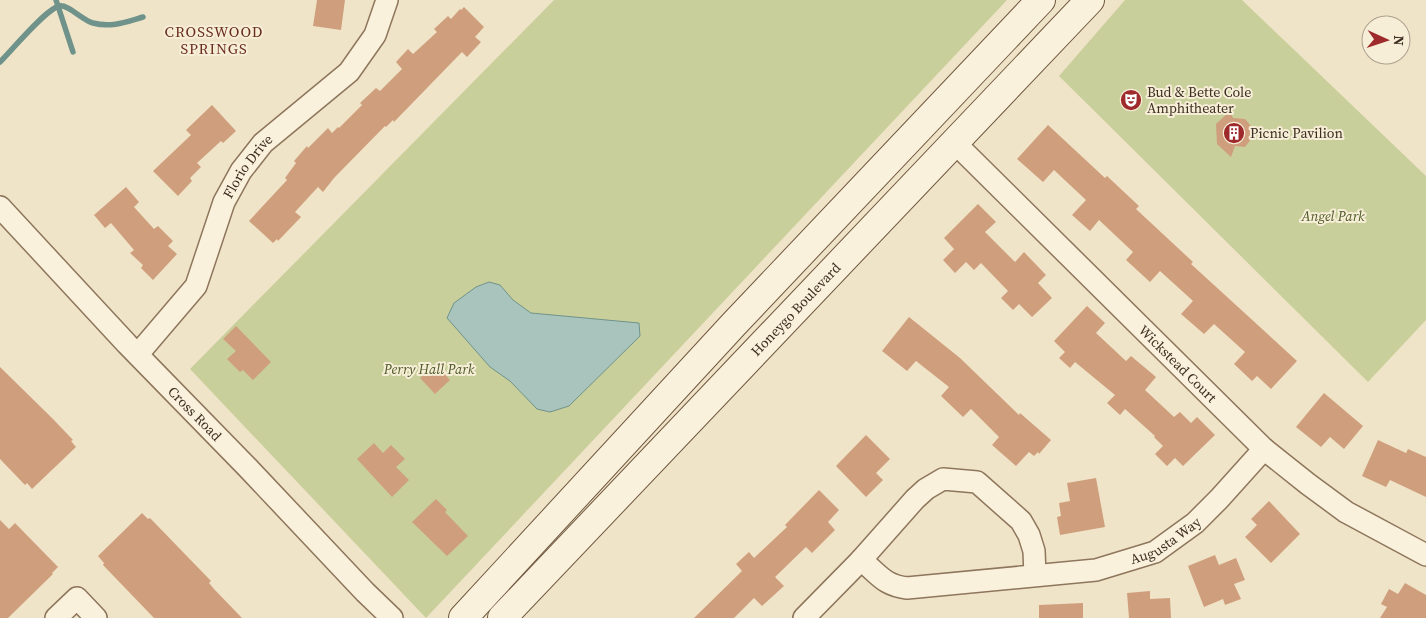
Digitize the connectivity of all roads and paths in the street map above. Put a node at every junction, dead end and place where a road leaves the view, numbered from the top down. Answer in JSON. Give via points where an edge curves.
{"nodes":[{"id":1,"x":387,"y":0,"type":"edge"},
{"id":2,"x":1041,"y":0,"type":"edge"},
{"id":3,"x":1090,"y":0,"type":"edge"},
{"id":4,"x":954,"y":142,"type":"junction"},
{"id":5,"x":0,"y":208,"type":"edge"},
{"id":6,"x":138,"y":354,"type":"junction"},
{"id":7,"x":1264,"y":449,"type":"junction"},
{"id":8,"x":1426,"y":555,"type":"edge"},
{"id":9,"x":861,"y":560,"type":"junction"},
{"id":10,"x":1035,"y":575,"type":"junction"},
{"id":11,"x":56,"y":618,"type":"edge"},
{"id":12,"x":96,"y":618,"type":"edge"},
{"id":13,"x":392,"y":618,"type":"edge"},
{"id":14,"x":463,"y":618,"type":"edge"},
{"id":15,"x":502,"y":618,"type":"edge"},
{"id":16,"x":804,"y":618,"type":"edge"}],
"edges":[{"from":1,"to":6,"type":"street","name":"Florio Drive","via":[[375,35],[349,72],[262,143],[241,171],[224,202],[196,286]]},
{"from":2,"to":14,"type":"main road","via":[[734,324]]},
{"from":3,"to":4,"type":"main road","name":"Honeygo Boulevard"},
{"from":4,"to":7,"type":"street","name":"Wickstead Court"},
{"from":4,"to":15,"type":"main road","name":"Honeygo Boulevard"},
{"from":5,"to":6,"type":"street","name":"Cross Road"},
{"from":6,"to":13,"type":"street","name":"Cross Road"},
{"from":7,"to":8,"type":"street","name":"Wickstead Court","via":[[1346,512]]},
{"from":7,"to":10,"type":"street","name":"Augusta Way","via":[[1195,523],[1155,552],[1096,570]]},
{"from":9,"to":10,"type":"street","name":"Augusta Way","via":[[893,587]]},
{"from":9,"to":10,"type":"street","via":[[926,489],[943,478],[955,479],[977,482],[1021,521],[1034,551]]},
{"from":9,"to":16,"type":"street"},
{"from":11,"to":12,"type":"street","via":[[77,598]]}]}
